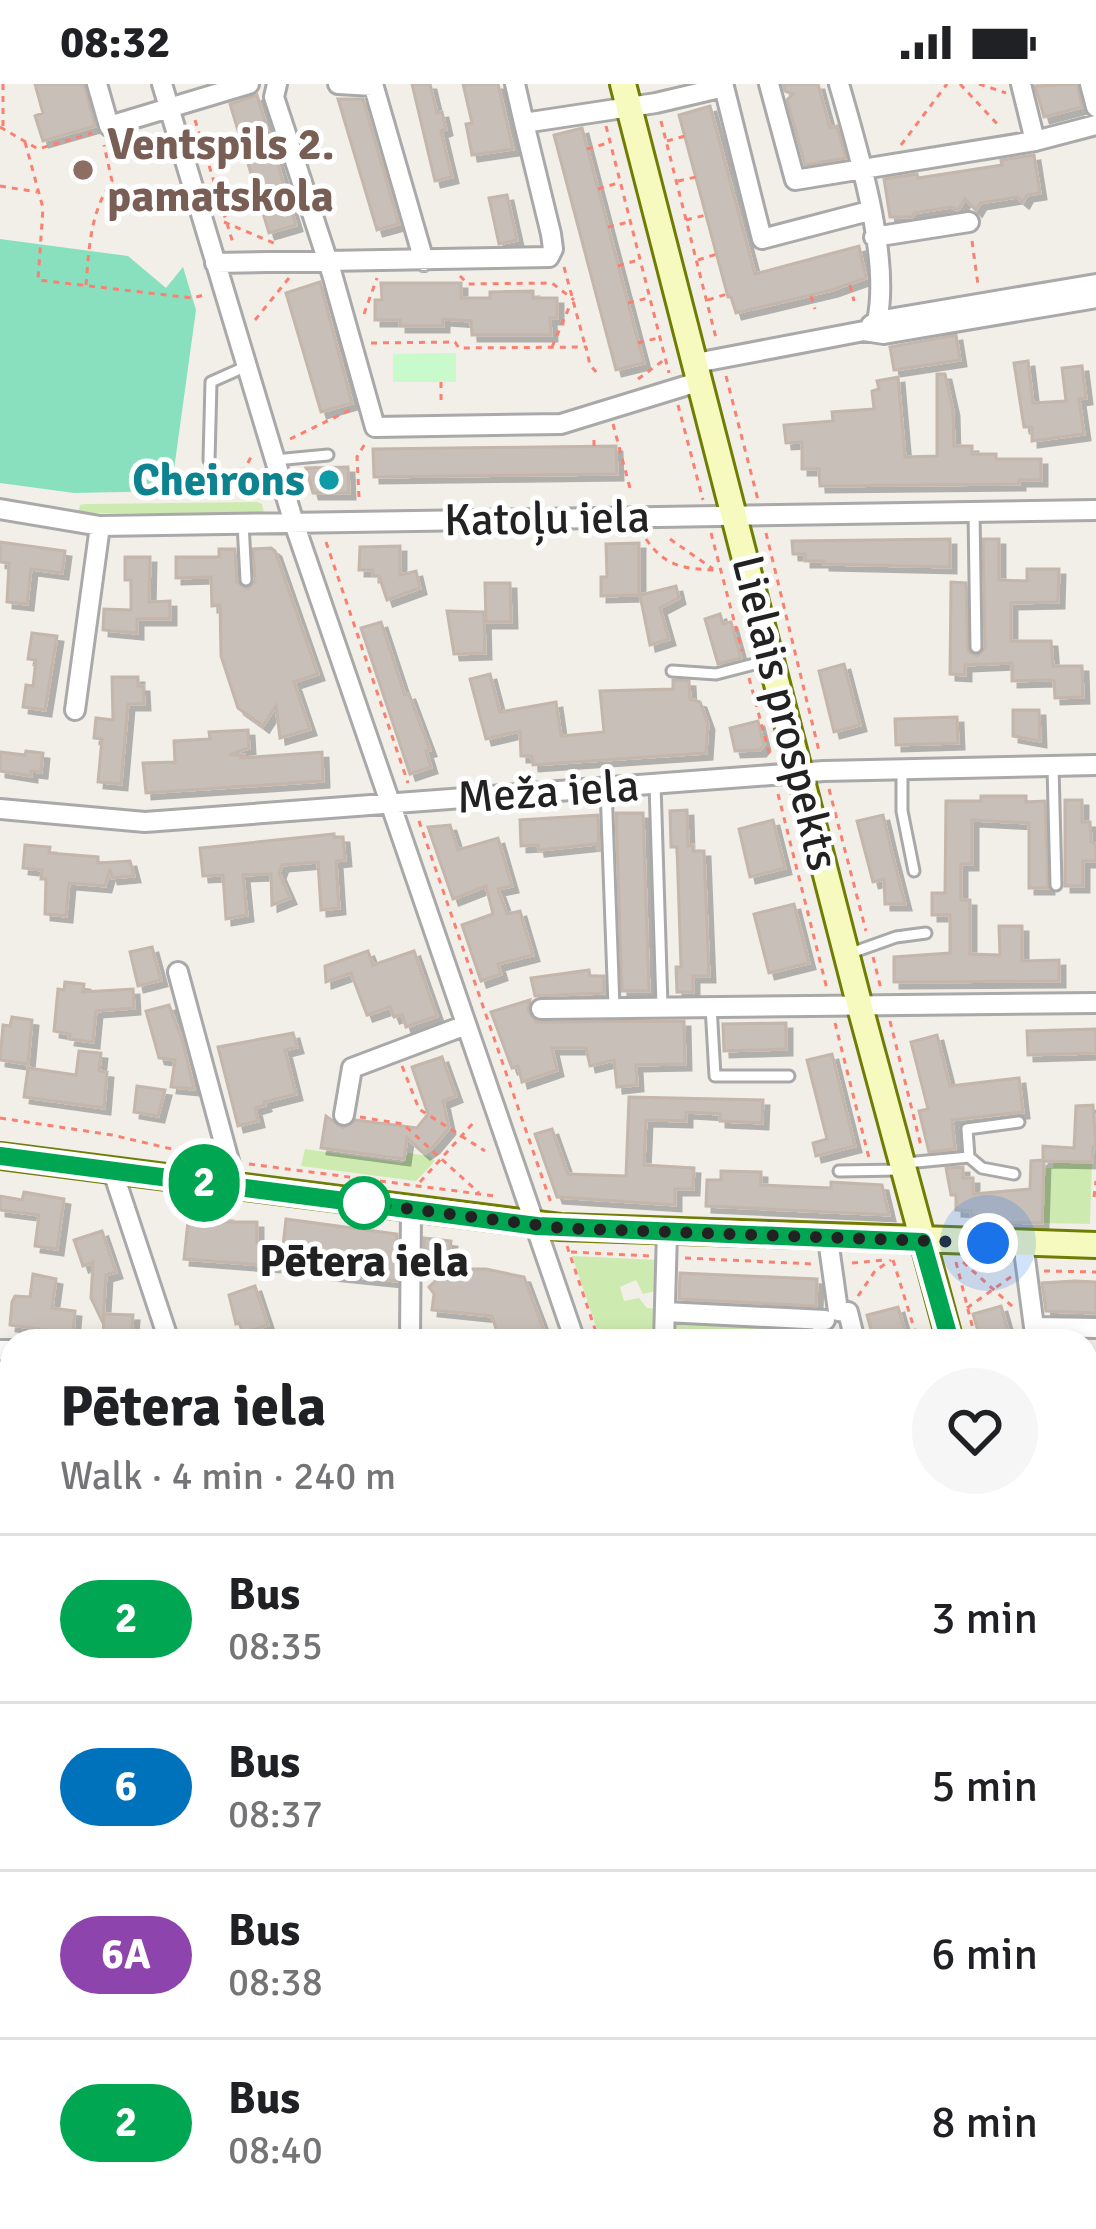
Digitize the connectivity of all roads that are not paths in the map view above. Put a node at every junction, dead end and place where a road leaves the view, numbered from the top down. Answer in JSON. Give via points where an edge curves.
{"nodes":[{"id":1,"x":97,"y":84,"type":"edge"},
{"id":2,"x":162,"y":84,"type":"edge"},
{"id":3,"x":249,"y":84,"type":"edge"},
{"id":4,"x":277,"y":84,"type":"edge"},
{"id":5,"x":338,"y":84,"type":"edge"},
{"id":6,"x":515,"y":84,"type":"edge"},
{"id":7,"x":769,"y":84,"type":"edge"},
{"id":8,"x":838,"y":84,"type":"edge"},
{"id":9,"x":1090,"y":84,"type":"edge"},
{"id":10,"x":373,"y":85,"type":"edge"},
{"id":11,"x":729,"y":85,"type":"edge"},
{"id":12,"x":1023,"y":91,"type":"edge"},
{"id":13,"x":626,"y":96,"type":"edge"},
{"id":14,"x":1096,"y":107,"type":"edge"},
{"id":15,"x":170,"y":111,"type":"junction"},
{"id":16,"x":524,"y":123,"type":"junction"},
{"id":17,"x":1096,"y":125,"type":"edge"},
{"id":18,"x":1025,"y":142,"type":"junction"},
{"id":19,"x":862,"y":169,"type":"junction"},
{"id":20,"x":869,"y":211,"type":"junction"},
{"id":21,"x":969,"y":222,"type":"road end"},
{"id":22,"x":874,"y":237,"type":"junction"},
{"id":23,"x":325,"y":260,"type":"junction"},
{"id":24,"x":424,"y":261,"type":"junction"},
{"id":25,"x":215,"y":263,"type":"junction"},
{"id":26,"x":1096,"y":284,"type":"edge"},
{"id":27,"x":1096,"y":298,"type":"edge"},
{"id":28,"x":870,"y":326,"type":"junction"},
{"id":29,"x":247,"y":366,"type":"junction"},
{"id":30,"x":698,"y":372,"type":"junction"},
{"id":31,"x":328,"y":455,"type":"dead end"},
{"id":32,"x":208,"y":460,"type":"dead end"},
{"id":33,"x":275,"y":460,"type":"junction"},
{"id":34,"x":0,"y":509,"type":"edge"},
{"id":35,"x":1096,"y":510,"type":"edge"},
{"id":36,"x":974,"y":512,"type":"junction"},
{"id":37,"x":734,"y":516,"type":"junction"},
{"id":38,"x":293,"y":523,"type":"junction"},
{"id":39,"x":243,"y":524,"type":"junction"},
{"id":40,"x":100,"y":526,"type":"junction"},
{"id":41,"x":245,"y":580,"type":"dead end"},
{"id":42,"x":976,"y":647,"type":"dead end"},
{"id":43,"x":771,"y":659,"type":"junction"},
{"id":44,"x":672,"y":671,"type":"dead end"},
{"id":45,"x":75,"y":710,"type":"dead end"},
{"id":46,"x":1096,"y":765,"type":"edge"},
{"id":47,"x":1053,"y":766,"type":"junction"},
{"id":48,"x":811,"y":768,"type":"junction"},
{"id":49,"x":902,"y":770,"type":"junction"},
{"id":50,"x":655,"y":784,"type":"junction"},
{"id":51,"x":606,"y":787,"type":"junction"},
{"id":52,"x":389,"y":803,"type":"junction"},
{"id":53,"x":0,"y":809,"type":"edge"},
{"id":54,"x":914,"y":872,"type":"dead end"},
{"id":55,"x":1056,"y":885,"type":"dead end"},
{"id":56,"x":926,"y":933,"type":"dead end"},
{"id":57,"x":858,"y":950,"type":"junction"},
{"id":58,"x":178,"y":972,"type":"dead end"},
{"id":59,"x":872,"y":1002,"type":"junction"},
{"id":60,"x":1096,"y":1004,"type":"edge"},
{"id":61,"x":662,"y":1006,"type":"junction"},
{"id":62,"x":712,"y":1006,"type":"junction"},
{"id":63,"x":614,"y":1007,"type":"junction"},
{"id":64,"x":541,"y":1009,"type":"dead end"},
{"id":65,"x":466,"y":1025,"type":"junction"},
{"id":66,"x":789,"y":1076,"type":"dead end"},
{"id":67,"x":344,"y":1115,"type":"road end"},
{"id":68,"x":1018,"y":1121,"type":"dead end"},
{"id":69,"x":0,"y":1156,"type":"edge"},
{"id":70,"x":969,"y":1157,"type":"junction"},
{"id":71,"x":910,"y":1165,"type":"junction"},
{"id":72,"x":839,"y":1171,"type":"dead end"},
{"id":73,"x":113,"y":1172,"type":"junction"},
{"id":74,"x":1014,"y":1174,"type":"dead end"},
{"id":75,"x":236,"y":1187,"type":"junction"},
{"id":76,"x":414,"y":1197,"type":"junction"},
{"id":77,"x":549,"y":1227,"type":"junction"},
{"id":78,"x":828,"y":1239,"type":"junction"},
{"id":79,"x":922,"y":1242,"type":"junction"},
{"id":80,"x":1023,"y":1244,"type":"junction"},
{"id":81,"x":667,"y":1245,"type":"junction"},
{"id":82,"x":1096,"y":1245,"type":"edge"},
{"id":83,"x":665,"y":1312,"type":"junction"},
{"id":84,"x":826,"y":1326,"type":"edge"},
{"id":85,"x":1096,"y":1328,"type":"edge"},
{"id":86,"x":165,"y":1329,"type":"edge"},
{"id":87,"x":410,"y":1329,"type":"edge"},
{"id":88,"x":572,"y":1329,"type":"edge"},
{"id":89,"x":664,"y":1329,"type":"edge"},
{"id":90,"x":947,"y":1329,"type":"edge"}],
"edges":[{"from":1,"to":15,"type":"street","via":[[109,126]]},
{"from":2,"to":15,"type":"street"},
{"from":3,"to":15,"type":"street"},
{"from":4,"to":23,"type":"street","via":[[274,97]]},
{"from":5,"to":10,"type":"street"},
{"from":6,"to":16,"type":"street"},
{"from":7,"to":19,"type":"street","via":[[794,180]]},
{"from":8,"to":19,"type":"street"},
{"from":9,"to":14,"type":"street"},
{"from":10,"to":24,"type":"street"},
{"from":11,"to":13,"type":"street","via":[[656,103]]},
{"from":11,"to":20,"type":"street","via":[[762,239]]},
{"from":12,"to":18,"type":"street"},
{"from":13,"to":16,"type":"street","via":[[602,112]]},
{"from":13,"to":30,"type":"street","name":"Lielais prospekts"},
{"from":15,"to":25,"type":"street"},
{"from":16,"to":24,"type":"street","via":[[549,256]]},
{"from":17,"to":18,"type":"street"},
{"from":18,"to":19,"type":"street"},
{"from":19,"to":20,"type":"street"},
{"from":20,"to":22,"type":"street"},
{"from":21,"to":22,"type":"street"},
{"from":22,"to":28,"type":"street","via":[[882,300]]},
{"from":23,"to":24,"type":"street"},
{"from":23,"to":25,"type":"street"},
{"from":23,"to":30,"type":"street","via":[[375,427],[561,424]]},
{"from":25,"to":29,"type":"street"},
{"from":26,"to":28,"type":"street"},
{"from":27,"to":28,"type":"street","via":[[884,334]]},
{"from":28,"to":30,"type":"street"},
{"from":29,"to":32,"type":"lane","via":[[211,382]]},
{"from":29,"to":33,"type":"street"},
{"from":30,"to":37,"type":"street","name":"Lielais prospekts"},
{"from":31,"to":33,"type":"lane"},
{"from":33,"to":38,"type":"street"},
{"from":34,"to":40,"type":"street","name":"Katoļu iela"},
{"from":35,"to":36,"type":"street","name":"Katoļu iela"},
{"from":36,"to":37,"type":"street","name":"Katoļu iela"},
{"from":36,"to":42,"type":"lane"},
{"from":37,"to":38,"type":"street","name":"Katoļu iela"},
{"from":37,"to":43,"type":"street","name":"Lielais prospekts"},
{"from":38,"to":39,"type":"street","name":"Katoļu iela"},
{"from":38,"to":52,"type":"street"},
{"from":39,"to":40,"type":"street","name":"Katoļu iela"},
{"from":39,"to":41,"type":"lane"},
{"from":40,"to":45,"type":"street"},
{"from":43,"to":44,"type":"lane","via":[[716,674]]},
{"from":43,"to":48,"type":"street","name":"Lielais prospekts"},
{"from":46,"to":47,"type":"street","name":"Meža iela"},
{"from":47,"to":49,"type":"street","name":"Meža iela"},
{"from":47,"to":55,"type":"lane"},
{"from":48,"to":49,"type":"street","name":"Meža iela"},
{"from":48,"to":50,"type":"street","name":"Meža iela"},
{"from":48,"to":57,"type":"street","name":"Lielais prospekts"},
{"from":49,"to":54,"type":"lane"},
{"from":50,"to":51,"type":"street","name":"Meža iela"},
{"from":50,"to":61,"type":"lane"},
{"from":51,"to":52,"type":"street","name":"Meža iela"},
{"from":51,"to":63,"type":"lane"},
{"from":52,"to":53,"type":"street","name":"Meža iela","via":[[145,822]]},
{"from":52,"to":65,"type":"street"},
{"from":56,"to":57,"type":"lane"},
{"from":57,"to":59,"type":"street","name":"Lielais prospekts"},
{"from":58,"to":75,"type":"street"},
{"from":59,"to":60,"type":"street"},
{"from":59,"to":62,"type":"street"},
{"from":59,"to":71,"type":"street","name":"Lielais prospekts"},
{"from":61,"to":62,"type":"street"},
{"from":61,"to":63,"type":"street"},
{"from":62,"to":66,"type":"lane","via":[[715,1076]]},
{"from":63,"to":64,"type":"street"},
{"from":65,"to":67,"type":"street","via":[[352,1068]]},
{"from":65,"to":77,"type":"street"},
{"from":68,"to":70,"type":"lane","via":[[967,1129]]},
{"from":69,"to":73,"type":"street"},
{"from":70,"to":71,"type":"lane"},
{"from":70,"to":74,"type":"lane"},
{"from":71,"to":72,"type":"lane"},
{"from":71,"to":79,"type":"street","name":"Lielais prospekts"},
{"from":73,"to":75,"type":"street"},
{"from":73,"to":86,"type":"street"},
{"from":75,"to":76,"type":"street"},
{"from":76,"to":77,"type":"street"},
{"from":76,"to":87,"type":"street"},
{"from":77,"to":81,"type":"street"},
{"from":77,"to":88,"type":"street"},
{"from":78,"to":79,"type":"street"},
{"from":78,"to":81,"type":"street"},
{"from":78,"to":84,"type":"street"},
{"from":79,"to":80,"type":"street"},
{"from":79,"to":90,"type":"street","name":"Lielais prospekts"},
{"from":80,"to":82,"type":"street"},
{"from":80,"to":85,"type":"street","via":[[1034,1327]]},
{"from":81,"to":83,"type":"street"},
{"from":83,"to":84,"type":"street"},
{"from":83,"to":89,"type":"street"}]}
